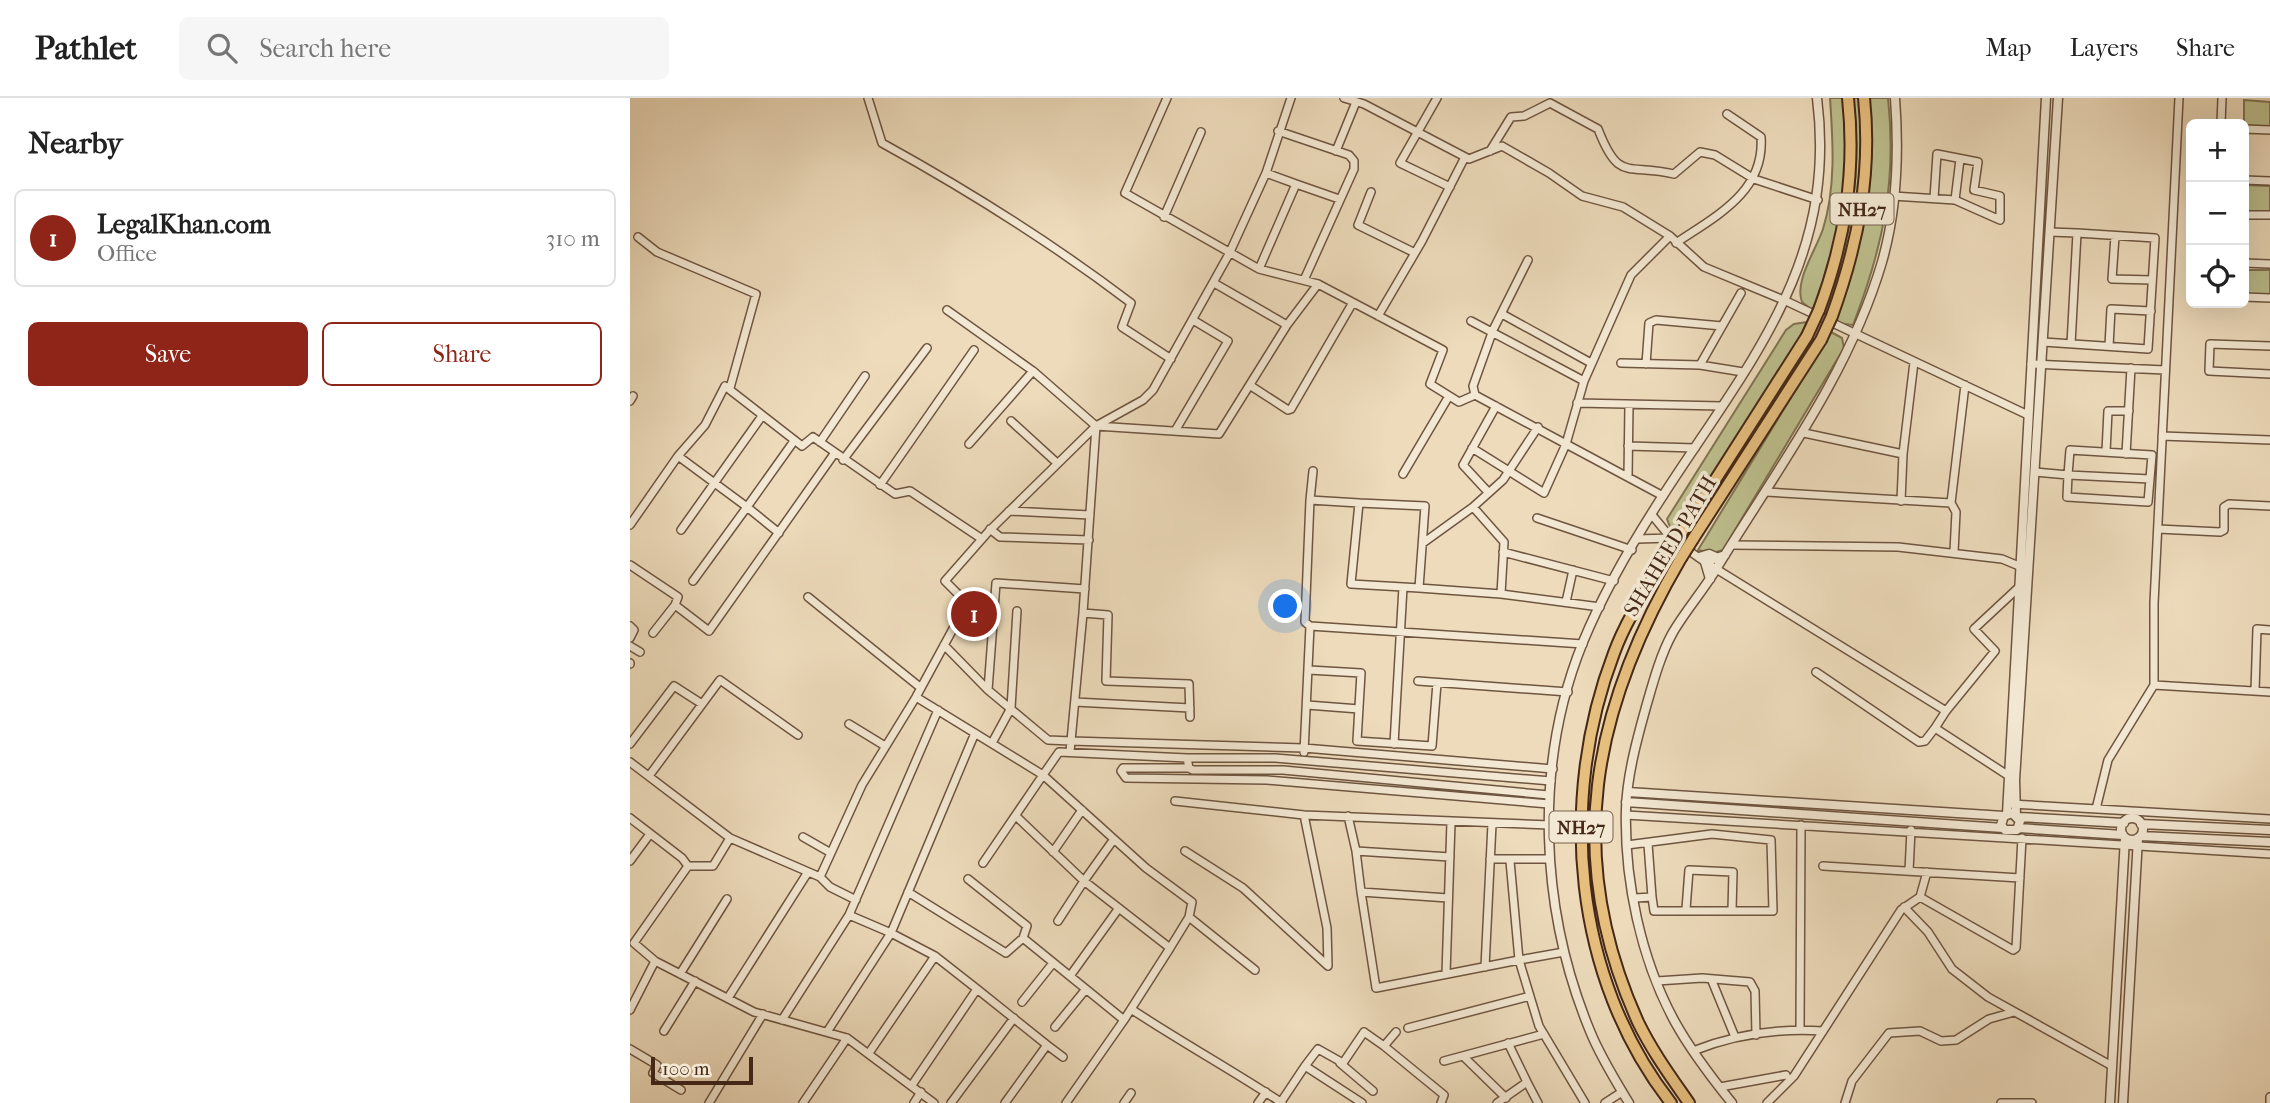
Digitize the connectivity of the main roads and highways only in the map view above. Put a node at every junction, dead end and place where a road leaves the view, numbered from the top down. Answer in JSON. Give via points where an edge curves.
{"nodes":[{"id":1,"x":1849,"y":98,"type":"edge"},
{"id":2,"x":1864,"y":98,"type":"edge"},
{"id":3,"x":1671,"y":1103,"type":"edge"},
{"id":4,"x":1689,"y":1103,"type":"edge"}],
"edges":[{"from":1,"to":3,"type":"highway","name":"SHAHEED PATH","number":"NH27","bridge":true,"via":[[1852,158],[1848,205],[1819,310],[1807,336],[1670,550],[1615,650],[1588,744],[1580,811],[1582,871],[1591,924],[1606,980],[1628,1031]]},
{"from":2,"to":4,"type":"highway","name":"SHAHEED PATH","number":"NH27","bridge":true,"via":[[1867,158],[1861,218],[1832,316],[1648,615],[1619,687],[1603,747],[1595,808],[1597,869],[1611,945],[1639,1022]]}]}
